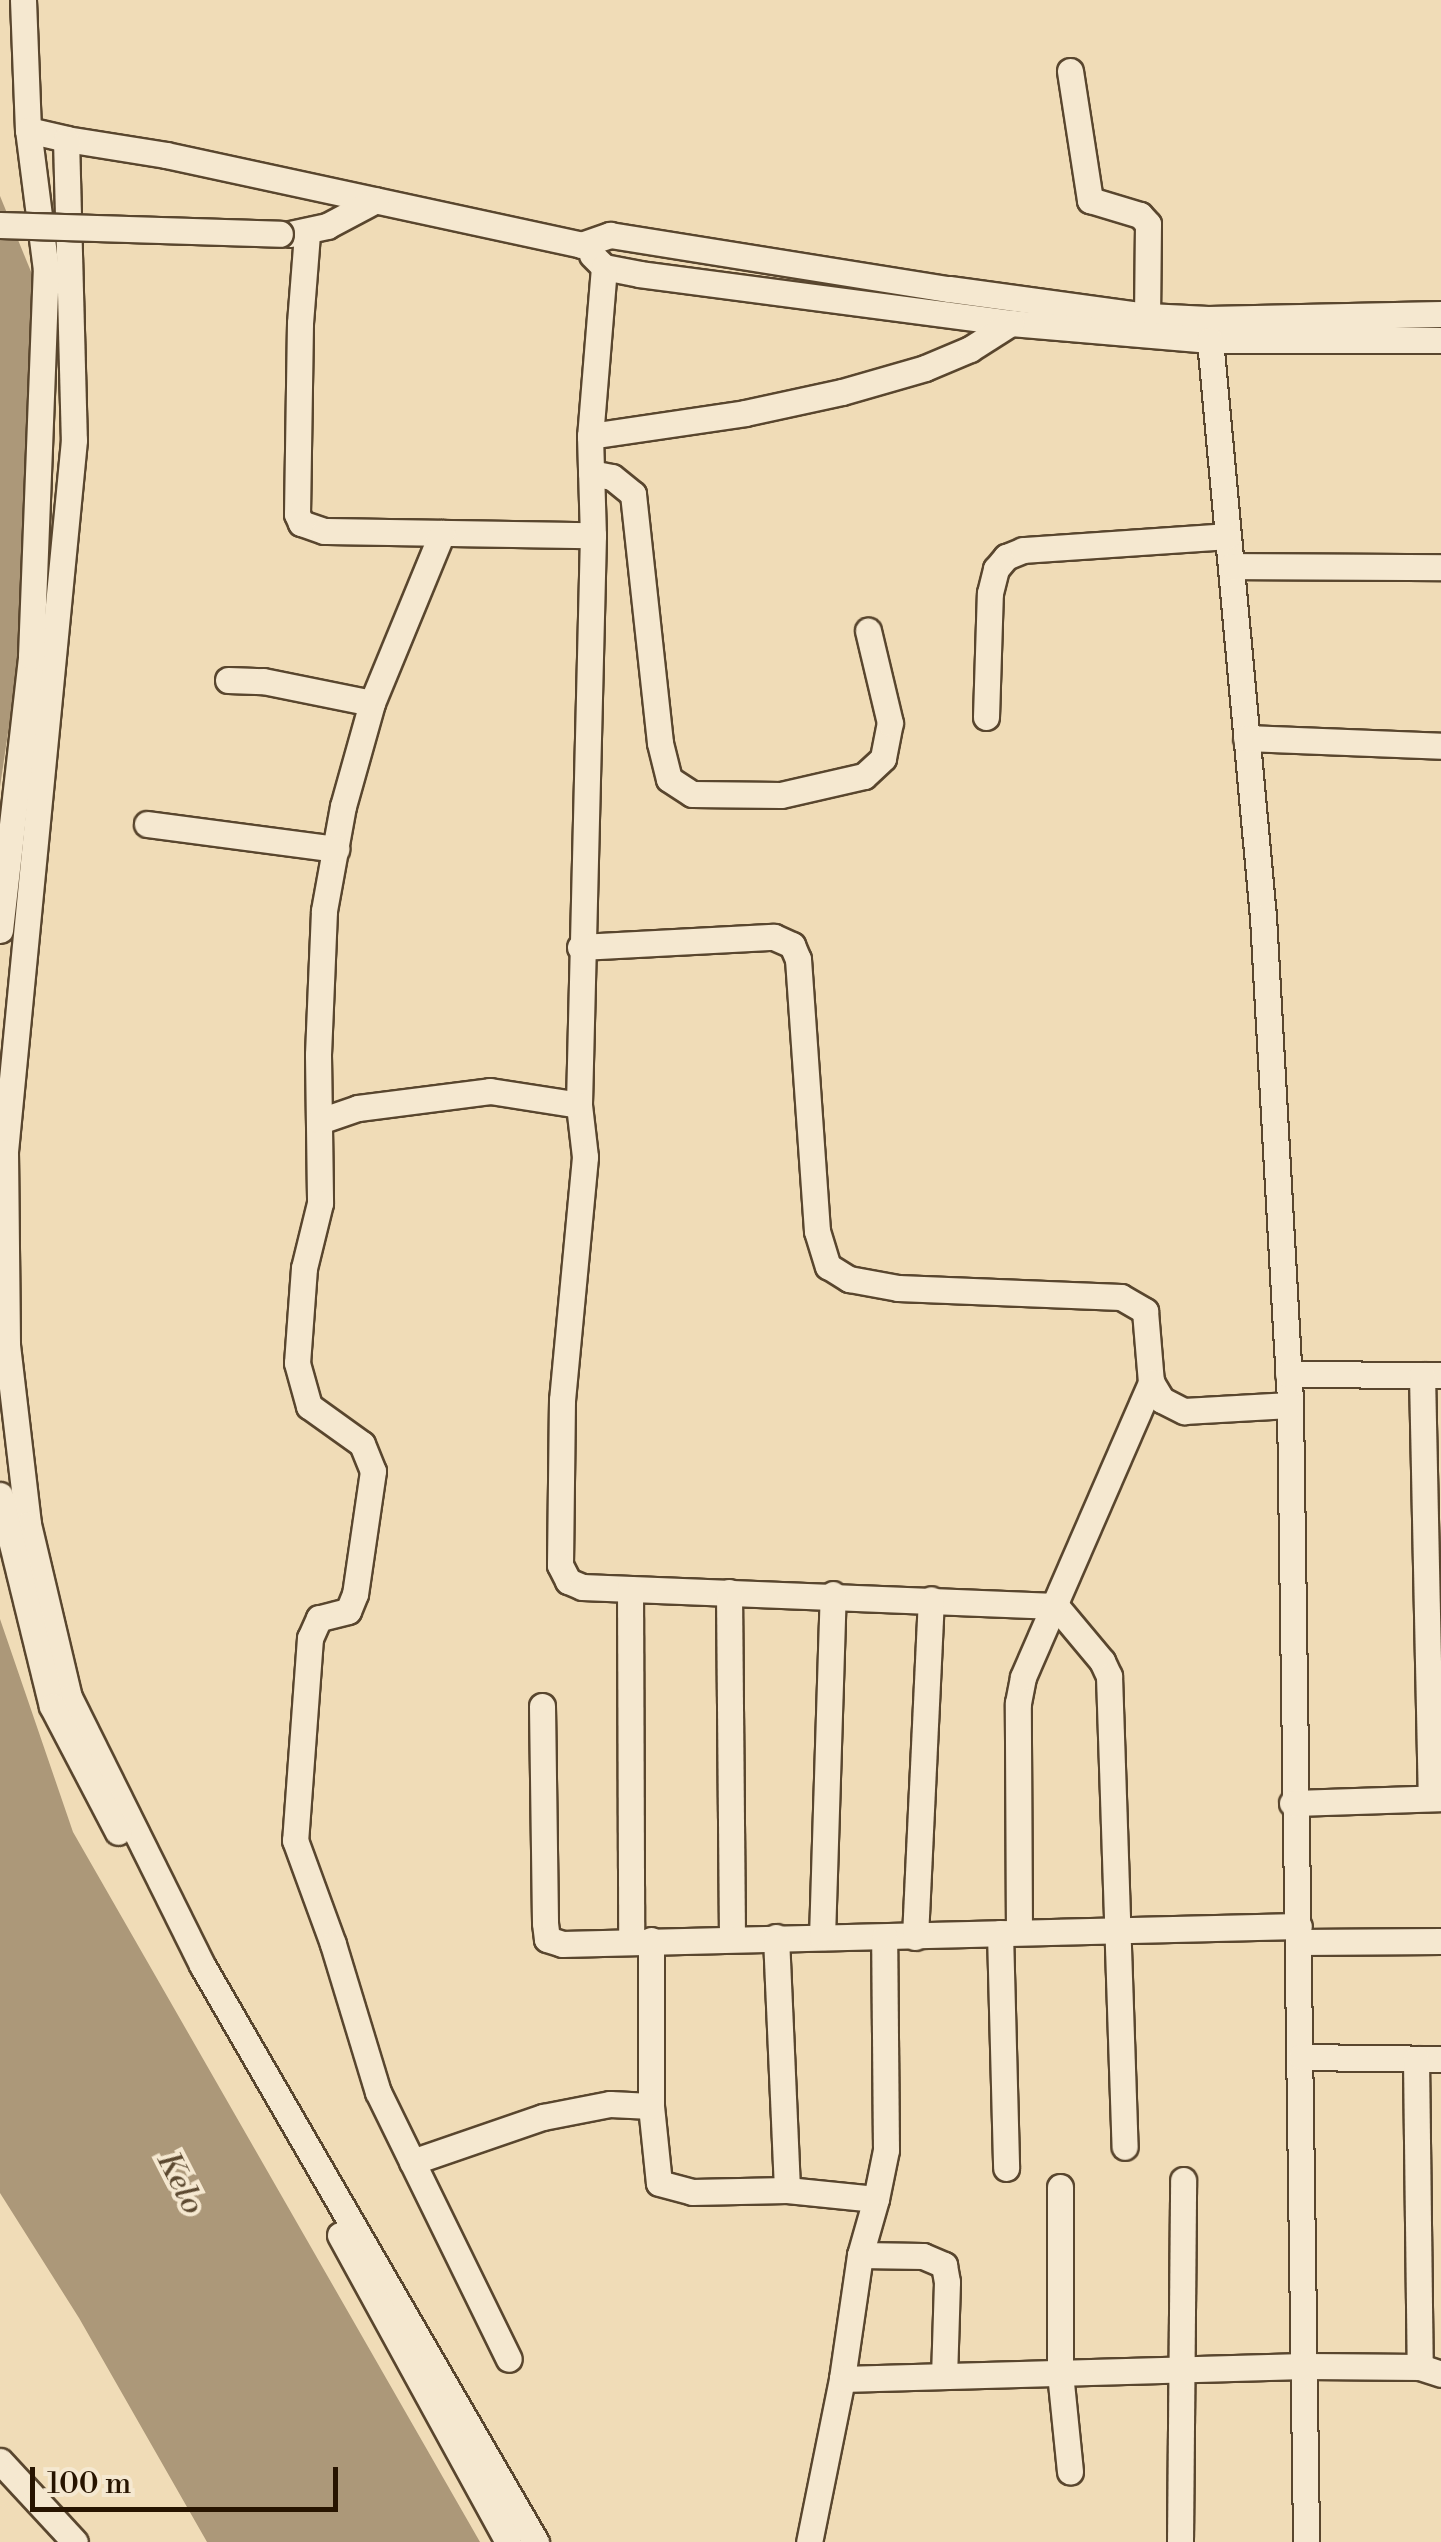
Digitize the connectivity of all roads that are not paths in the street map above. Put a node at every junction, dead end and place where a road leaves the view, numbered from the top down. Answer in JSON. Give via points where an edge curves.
{"nodes":[{"id":1,"x":23,"y":0,"type":"edge"},
{"id":2,"x":1070,"y":71,"type":"dead end"},
{"id":3,"x":28,"y":130,"type":"junction"},
{"id":4,"x":66,"y":139,"type":"junction"},
{"id":5,"x":376,"y":200,"type":"junction"},
{"id":6,"x":0,"y":226,"type":"edge"},
{"id":7,"x":293,"y":234,"type":"junction"},
{"id":8,"x":582,"y":244,"type":"junction"},
{"id":9,"x":604,"y":267,"type":"junction"},
{"id":10,"x":1441,"y":314,"type":"edge"},
{"id":11,"x":1147,"y":316,"type":"junction"},
{"id":12,"x":1011,"y":323,"type":"junction"},
{"id":13,"x":1210,"y":340,"type":"junction"},
{"id":14,"x":1441,"y":340,"type":"edge"},
{"id":15,"x":590,"y":436,"type":"junction"},
{"id":16,"x":591,"y":473,"type":"junction"},
{"id":17,"x":442,"y":532,"type":"junction"},
{"id":18,"x":593,"y":535,"type":"junction"},
{"id":19,"x":1228,"y":536,"type":"junction"},
{"id":20,"x":1231,"y":566,"type":"junction"},
{"id":21,"x":1441,"y":567,"type":"edge"},
{"id":22,"x":868,"y":631,"type":"dead end"},
{"id":23,"x":228,"y":680,"type":"dead end"},
{"id":24,"x":372,"y":703,"type":"junction"},
{"id":25,"x":986,"y":717,"type":"dead end"},
{"id":26,"x":1246,"y":738,"type":"junction"},
{"id":27,"x":1441,"y":746,"type":"edge"},
{"id":28,"x":147,"y":824,"type":"dead end"},
{"id":29,"x":336,"y":849,"type":"junction"},
{"id":30,"x":0,"y":930,"type":"edge"},
{"id":31,"x":580,"y":948,"type":"junction"},
{"id":32,"x":579,"y":1105,"type":"junction"},
{"id":33,"x":320,"y":1121,"type":"junction"},
{"id":34,"x":1288,"y":1374,"type":"junction"},
{"id":35,"x":1431,"y":1375,"type":"edge"},
{"id":36,"x":1151,"y":1382,"type":"junction"},
{"id":37,"x":1290,"y":1405,"type":"junction"},
{"id":38,"x":0,"y":1495,"type":"edge"},
{"id":39,"x":630,"y":1589,"type":"junction"},
{"id":40,"x":729,"y":1592,"type":"junction"},
{"id":41,"x":833,"y":1594,"type":"junction"},
{"id":42,"x":931,"y":1599,"type":"junction"},
{"id":43,"x":1056,"y":1606,"type":"junction"},
{"id":44,"x":542,"y":1706,"type":"dead end"},
{"id":45,"x":1436,"y":1798,"type":"edge"},
{"id":46,"x":1292,"y":1803,"type":"junction"},
{"id":47,"x":1117,"y":1931,"type":"junction"},
{"id":48,"x":1010,"y":1932,"type":"junction"},
{"id":49,"x":1299,"y":1934,"type":"junction"},
{"id":50,"x":732,"y":1937,"type":"junction"},
{"id":51,"x":776,"y":1937,"type":"junction"},
{"id":52,"x":822,"y":1937,"type":"junction"},
{"id":53,"x":884,"y":1937,"type":"junction"},
{"id":54,"x":916,"y":1937,"type":"junction"},
{"id":55,"x":1441,"y":1940,"type":"edge"},
{"id":56,"x":641,"y":1941,"type":"junction"},
{"id":57,"x":1300,"y":2057,"type":"junction"},
{"id":58,"x":1428,"y":2059,"type":"edge"},
{"id":59,"x":651,"y":2106,"type":"junction"},
{"id":60,"x":1124,"y":2146,"type":"dead end"},
{"id":61,"x":412,"y":2162,"type":"junction"},
{"id":62,"x":1006,"y":2168,"type":"dead end"},
{"id":63,"x":1183,"y":2180,"type":"dead end"},
{"id":64,"x":1060,"y":2187,"type":"dead end"},
{"id":65,"x":786,"y":2190,"type":"junction"},
{"id":66,"x":876,"y":2199,"type":"junction"},
{"id":67,"x":860,"y":2254,"type":"junction"},
{"id":68,"x":509,"y":2359,"type":"dead end"},
{"id":69,"x":1304,"y":2366,"type":"junction"},
{"id":70,"x":1180,"y":2369,"type":"junction"},
{"id":71,"x":1431,"y":2371,"type":"edge"},
{"id":72,"x":1060,"y":2373,"type":"junction"},
{"id":73,"x":944,"y":2376,"type":"junction"},
{"id":74,"x":842,"y":2379,"type":"junction"},
{"id":75,"x":0,"y":2461,"type":"edge"},
{"id":76,"x":1070,"y":2472,"type":"dead end"},
{"id":77,"x":75,"y":2542,"type":"edge"},
{"id":78,"x":508,"y":2542,"type":"edge"},
{"id":79,"x":536,"y":2542,"type":"edge"},
{"id":80,"x":809,"y":2542,"type":"edge"},
{"id":81,"x":1180,"y":2542,"type":"edge"},
{"id":82,"x":1306,"y":2542,"type":"edge"}],
"edges":[{"from":1,"to":3,"type":"street"},
{"from":2,"to":11,"type":"street","via":[[1090,200],[1140,215],[1148,224]]},
{"from":3,"to":4,"type":"street"},
{"from":3,"to":30,"type":"street","via":[[46,270],[30,656]]},
{"from":4,"to":5,"type":"street"},
{"from":4,"to":79,"type":"street","via":[[74,440],[6,1152],[7,1346],[28,1524],[69,1697],[202,1965]]},
{"from":5,"to":7,"type":"street"},
{"from":5,"to":8,"type":"street"},
{"from":6,"to":7,"type":"street","bridge":true},
{"from":7,"to":17,"type":"street","via":[[300,323],[297,514],[324,531]]},
{"from":8,"to":9,"type":"street"},
{"from":8,"to":11,"type":"street","via":[[610,235]]},
{"from":9,"to":12,"type":"street"},
{"from":9,"to":15,"type":"street"},
{"from":10,"to":11,"type":"street"},
{"from":12,"to":13,"type":"street"},
{"from":12,"to":15,"type":"street","via":[[926,368],[842,392]]},
{"from":13,"to":14,"type":"street"},
{"from":13,"to":19,"type":"street"},
{"from":15,"to":16,"type":"street"},
{"from":16,"to":18,"type":"street"},
{"from":16,"to":22,"type":"street","via":[[612,477],[633,494],[660,744],[669,779],[692,794],[781,795],[864,776],[883,758],[890,723]]},
{"from":17,"to":18,"type":"street"},
{"from":17,"to":24,"type":"street"},
{"from":18,"to":31,"type":"street"},
{"from":19,"to":20,"type":"street"},
{"from":19,"to":25,"type":"street","via":[[1023,550],[1006,557],[990,593]]},
{"from":20,"to":21,"type":"street"},
{"from":20,"to":26,"type":"street"},
{"from":23,"to":24,"type":"street"},
{"from":24,"to":29,"type":"street"},
{"from":26,"to":27,"type":"street"},
{"from":26,"to":34,"type":"street"},
{"from":28,"to":29,"type":"street"},
{"from":29,"to":33,"type":"street","via":[[324,911]]},
{"from":31,"to":32,"type":"street"},
{"from":31,"to":36,"type":"street","via":[[774,938],[792,944],[817,1232],[828,1266],[849,1279],[898,1288],[1136,1302],[1145,1311]]},
{"from":32,"to":33,"type":"street","via":[[490,1091],[358,1108]]},
{"from":32,"to":39,"type":"street","via":[[585,1157],[562,1400],[560,1564],[568,1580],[582,1587]]},
{"from":33,"to":61,"type":"street","via":[[320,1202],[304,1268],[296,1362],[308,1406],[362,1444],[373,1472],[355,1594],[348,1611],[318,1618],[310,1638],[295,1840],[378,2092]]},
{"from":34,"to":35,"type":"street"},
{"from":34,"to":37,"type":"street"},
{"from":35,"to":45,"type":"street"},
{"from":36,"to":37,"type":"street","via":[[1162,1400],[1184,1411]]},
{"from":36,"to":43,"type":"street"},
{"from":37,"to":46,"type":"street"},
{"from":38,"to":78,"type":"street","via":[[52,1706],[68,1740]]},
{"from":39,"to":40,"type":"street"},
{"from":39,"to":56,"type":"street"},
{"from":40,"to":41,"type":"street"},
{"from":40,"to":50,"type":"street"},
{"from":41,"to":42,"type":"street"},
{"from":41,"to":52,"type":"street"},
{"from":42,"to":43,"type":"street"},
{"from":42,"to":54,"type":"street"},
{"from":43,"to":47,"type":"street","via":[[1109,1676]]},
{"from":43,"to":48,"type":"street","via":[[1018,1703]]},
{"from":44,"to":56,"type":"street","via":[[547,1939]]},
{"from":45,"to":46,"type":"street"},
{"from":46,"to":49,"type":"street"},
{"from":47,"to":48,"type":"street"},
{"from":47,"to":49,"type":"street"},
{"from":47,"to":60,"type":"street"},
{"from":48,"to":54,"type":"street"},
{"from":48,"to":62,"type":"street"},
{"from":49,"to":55,"type":"street"},
{"from":49,"to":57,"type":"street"},
{"from":50,"to":51,"type":"street"},
{"from":50,"to":56,"type":"street"},
{"from":51,"to":52,"type":"street"},
{"from":51,"to":65,"type":"street"},
{"from":52,"to":53,"type":"street"},
{"from":53,"to":54,"type":"street"},
{"from":53,"to":66,"type":"street","via":[[886,2150]]},
{"from":56,"to":59,"type":"street"},
{"from":57,"to":58,"type":"street"},
{"from":57,"to":69,"type":"street"},
{"from":58,"to":71,"type":"street"},
{"from":59,"to":61,"type":"street","via":[[610,2104],[543,2117]]},
{"from":59,"to":65,"type":"street","via":[[659,2183],[692,2192]]},
{"from":61,"to":68,"type":"street"},
{"from":63,"to":70,"type":"street"},
{"from":64,"to":72,"type":"street"},
{"from":65,"to":66,"type":"street"},
{"from":66,"to":67,"type":"street"},
{"from":67,"to":73,"type":"street","via":[[923,2256],[944,2265]]},
{"from":67,"to":74,"type":"street"},
{"from":69,"to":70,"type":"street"},
{"from":69,"to":71,"type":"street"},
{"from":69,"to":82,"type":"street"},
{"from":70,"to":72,"type":"street"},
{"from":70,"to":81,"type":"street"},
{"from":72,"to":73,"type":"street"},
{"from":72,"to":76,"type":"street"},
{"from":73,"to":74,"type":"street"},
{"from":74,"to":80,"type":"street"},
{"from":75,"to":77,"type":"street"}]}
